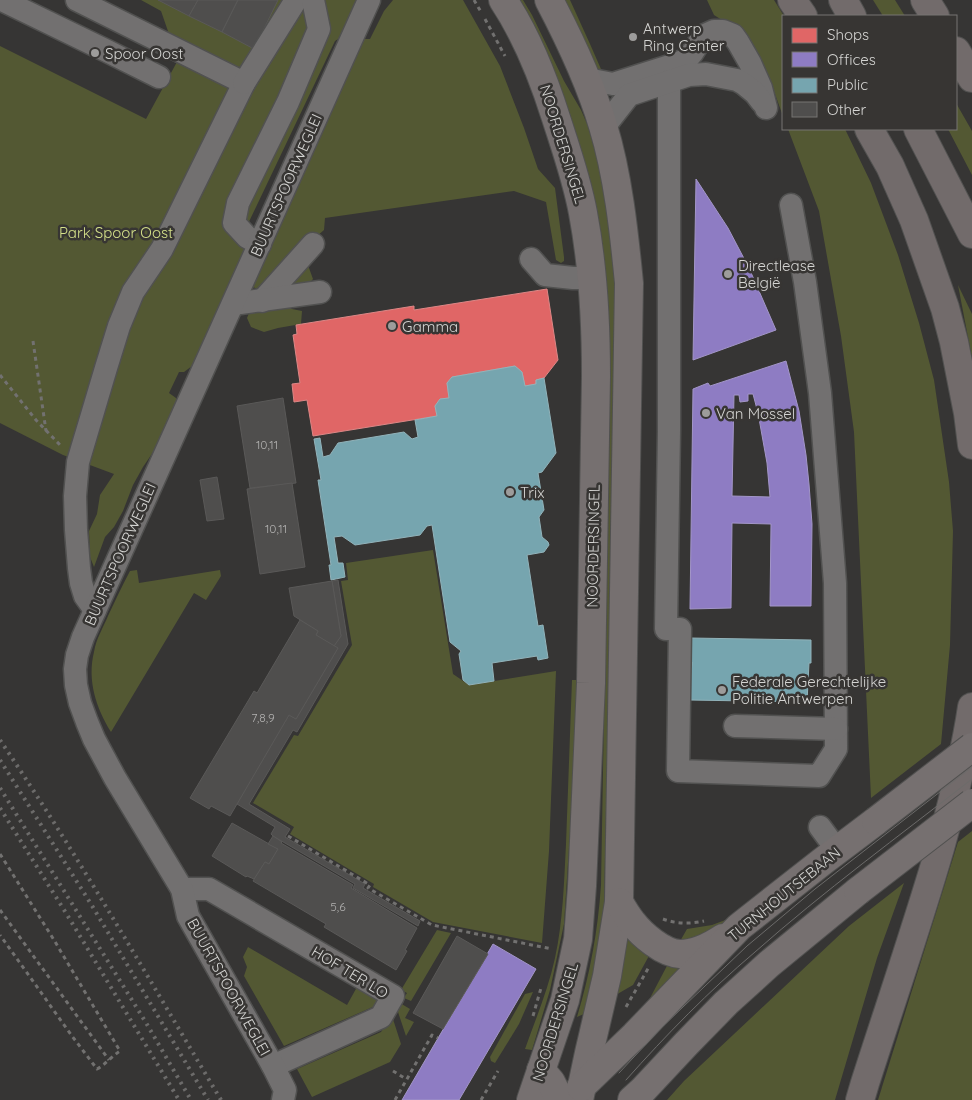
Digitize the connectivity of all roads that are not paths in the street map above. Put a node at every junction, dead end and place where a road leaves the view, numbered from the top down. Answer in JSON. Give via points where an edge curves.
{"nodes":[{"id":1,"x":2,"y":0,"type":"edge"},
{"id":2,"x":77,"y":0,"type":"edge"},
{"id":3,"x":296,"y":0,"type":"edge"},
{"id":4,"x":313,"y":0,"type":"edge"},
{"id":5,"x":369,"y":0,"type":"edge"},
{"id":6,"x":503,"y":0,"type":"edge"},
{"id":7,"x":549,"y":0,"type":"edge"},
{"id":8,"x":792,"y":0,"type":"edge"},
{"id":9,"x":843,"y":0,"type":"edge"},
{"id":10,"x":925,"y":0,"type":"edge"},
{"id":11,"x":801,"y":15,"type":"edge"},
{"id":12,"x":851,"y":15,"type":"edge"},
{"id":13,"x":934,"y":15,"type":"edge"},
{"id":14,"x":742,"y":50,"type":"junction"},
{"id":15,"x":957,"y":53,"type":"edge"},
{"id":16,"x":158,"y":77,"type":"dead end"},
{"id":17,"x":722,"y":77,"type":"junction"},
{"id":18,"x":972,"y":78,"type":"edge"},
{"id":19,"x":587,"y":79,"type":"junction"},
{"id":20,"x":669,"y":81,"type":"junction"},
{"id":21,"x":244,"y":84,"type":"junction"},
{"id":22,"x":604,"y":126,"type":"junction"},
{"id":23,"x":870,"y":130,"type":"edge"},
{"id":24,"x":919,"y":130,"type":"edge"},
{"id":25,"x":791,"y":204,"type":"dead end"},
{"id":26,"x":972,"y":234,"type":"edge"},
{"id":27,"x":260,"y":244,"type":"junction"},
{"id":28,"x":313,"y":244,"type":"dead end"},
{"id":29,"x":532,"y":260,"type":"dead end"},
{"id":30,"x":591,"y":278,"type":"junction"},
{"id":31,"x":320,"y":292,"type":"dead end"},
{"id":32,"x":262,"y":301,"type":"junction"},
{"id":33,"x":233,"y":304,"type":"junction"},
{"id":34,"x":972,"y":445,"type":"edge"},
{"id":35,"x":96,"y":610,"type":"junction"},
{"id":36,"x":972,"y":707,"type":"edge"},
{"id":37,"x":735,"y":726,"type":"dead end"},
{"id":38,"x":836,"y":729,"type":"junction"},
{"id":39,"x":972,"y":747,"type":"edge"},
{"id":40,"x":972,"y":803,"type":"edge"},
{"id":41,"x":820,"y":826,"type":"dead end"},
{"id":42,"x":837,"y":850,"type":"junction"},
{"id":43,"x":182,"y":890,"type":"junction"},
{"id":44,"x":619,"y":902,"type":"junction"},
{"id":45,"x":740,"y":927,"type":"junction"},
{"id":46,"x":273,"y":1066,"type":"junction"},
{"id":47,"x":541,"y":1070,"type":"junction"},
{"id":48,"x":572,"y":1096,"type":"edge"},
{"id":49,"x":283,"y":1100,"type":"edge"},
{"id":50,"x":531,"y":1100,"type":"edge"},
{"id":51,"x":632,"y":1100,"type":"edge"},
{"id":52,"x":860,"y":1100,"type":"edge"}],
"edges":[{"from":1,"to":16,"type":"street"},
{"from":2,"to":21,"type":"street"},
{"from":3,"to":21,"type":"street"},
{"from":4,"to":27,"type":"street","via":[[319,29],[288,102],[238,203],[234,224]]},
{"from":5,"to":27,"type":"street","name":"BUURTSPOORWEGLEI"},
{"from":6,"to":30,"type":"main road","name":"NOORDERSINGEL","via":[[536,62],[561,133],[583,211]]},
{"from":7,"to":19,"type":"main road"},
{"from":8,"to":11,"type":"highway"},
{"from":9,"to":12,"type":"highway"},
{"from":10,"to":13,"type":"highway"},
{"from":14,"to":17,"type":"street","via":[[743,60],[739,68]]},
{"from":14,"to":17,"type":"street","via":[[761,88],[766,108],[744,84]]},
{"from":14,"to":19,"type":"street","via":[[733,35],[714,30],[703,36],[687,59],[676,64],[613,84]]},
{"from":15,"to":18,"type":"highway"},
{"from":17,"to":20,"type":"street","via":[[689,75]]},
{"from":19,"to":22,"type":"main road"},
{"from":20,"to":22,"type":"street","via":[[629,95]]},
{"from":20,"to":38,"type":"street","via":[[666,629],[680,629],[678,771],[819,776],[836,749]]},
{"from":21,"to":35,"type":"street","via":[[162,249],[133,292],[119,326],[78,462],[75,496],[79,568],[85,596]]},
{"from":22,"to":44,"type":"main road","via":[[621,211],[629,283]]},
{"from":23,"to":34,"type":"highway","via":[[914,220],[945,308]]},
{"from":24,"to":26,"type":"highway"},
{"from":25,"to":38,"type":"street","via":[[820,393],[835,583]]},
{"from":27,"to":33,"type":"street","name":"BUURTSPOORWEGLEI"},
{"from":28,"to":32,"type":"street"},
{"from":29,"to":30,"type":"street","via":[[545,275]]},
{"from":30,"to":47,"type":"main road","name":"NOORDERSINGEL","via":[[596,327],[596,386],[591,683],[582,886],[578,939],[565,1000]]},
{"from":31,"to":32,"type":"street"},
{"from":32,"to":33,"type":"street"},
{"from":33,"to":35,"type":"street","name":"BUURTSPOORWEGLEI"},
{"from":35,"to":43,"type":"street","name":"BUURTSPOORWEGLEI","via":[[77,655],[76,685],[80,703],[94,739]]},
{"from":36,"to":52,"type":"highway","via":[[961,769],[928,891]]},
{"from":37,"to":38,"type":"street"},
{"from":39,"to":42,"type":"main road","name":"TURNHOUTSEBAAN","bridge":true},
{"from":40,"to":51,"type":"main road","bridge":true,"via":[[768,964]]},
{"from":41,"to":42,"type":"street"},
{"from":42,"to":45,"type":"main road","name":"TURNHOUTSEBAAN"},
{"from":43,"to":46,"type":"street","name":"BUURTSPOORWEGLEI","via":[[188,916]]},
{"from":43,"to":46,"type":"street","name":"HOF TER LO","via":[[209,889],[393,996],[381,1016]]},
{"from":44,"to":45,"type":"main road","via":[[646,936],[660,947],[679,954],[706,948]]},
{"from":44,"to":48,"type":"main road","via":[[608,976]]},
{"from":45,"to":48,"type":"main road","name":"TURNHOUTSEBAAN"},
{"from":46,"to":49,"type":"street","name":"BUURTSPOORWEGLEI","via":[[284,1090]]},
{"from":47,"to":48,"type":"main road","via":[[551,1082]]},
{"from":47,"to":50,"type":"main road","name":"NOORDERSINGEL"}]}
